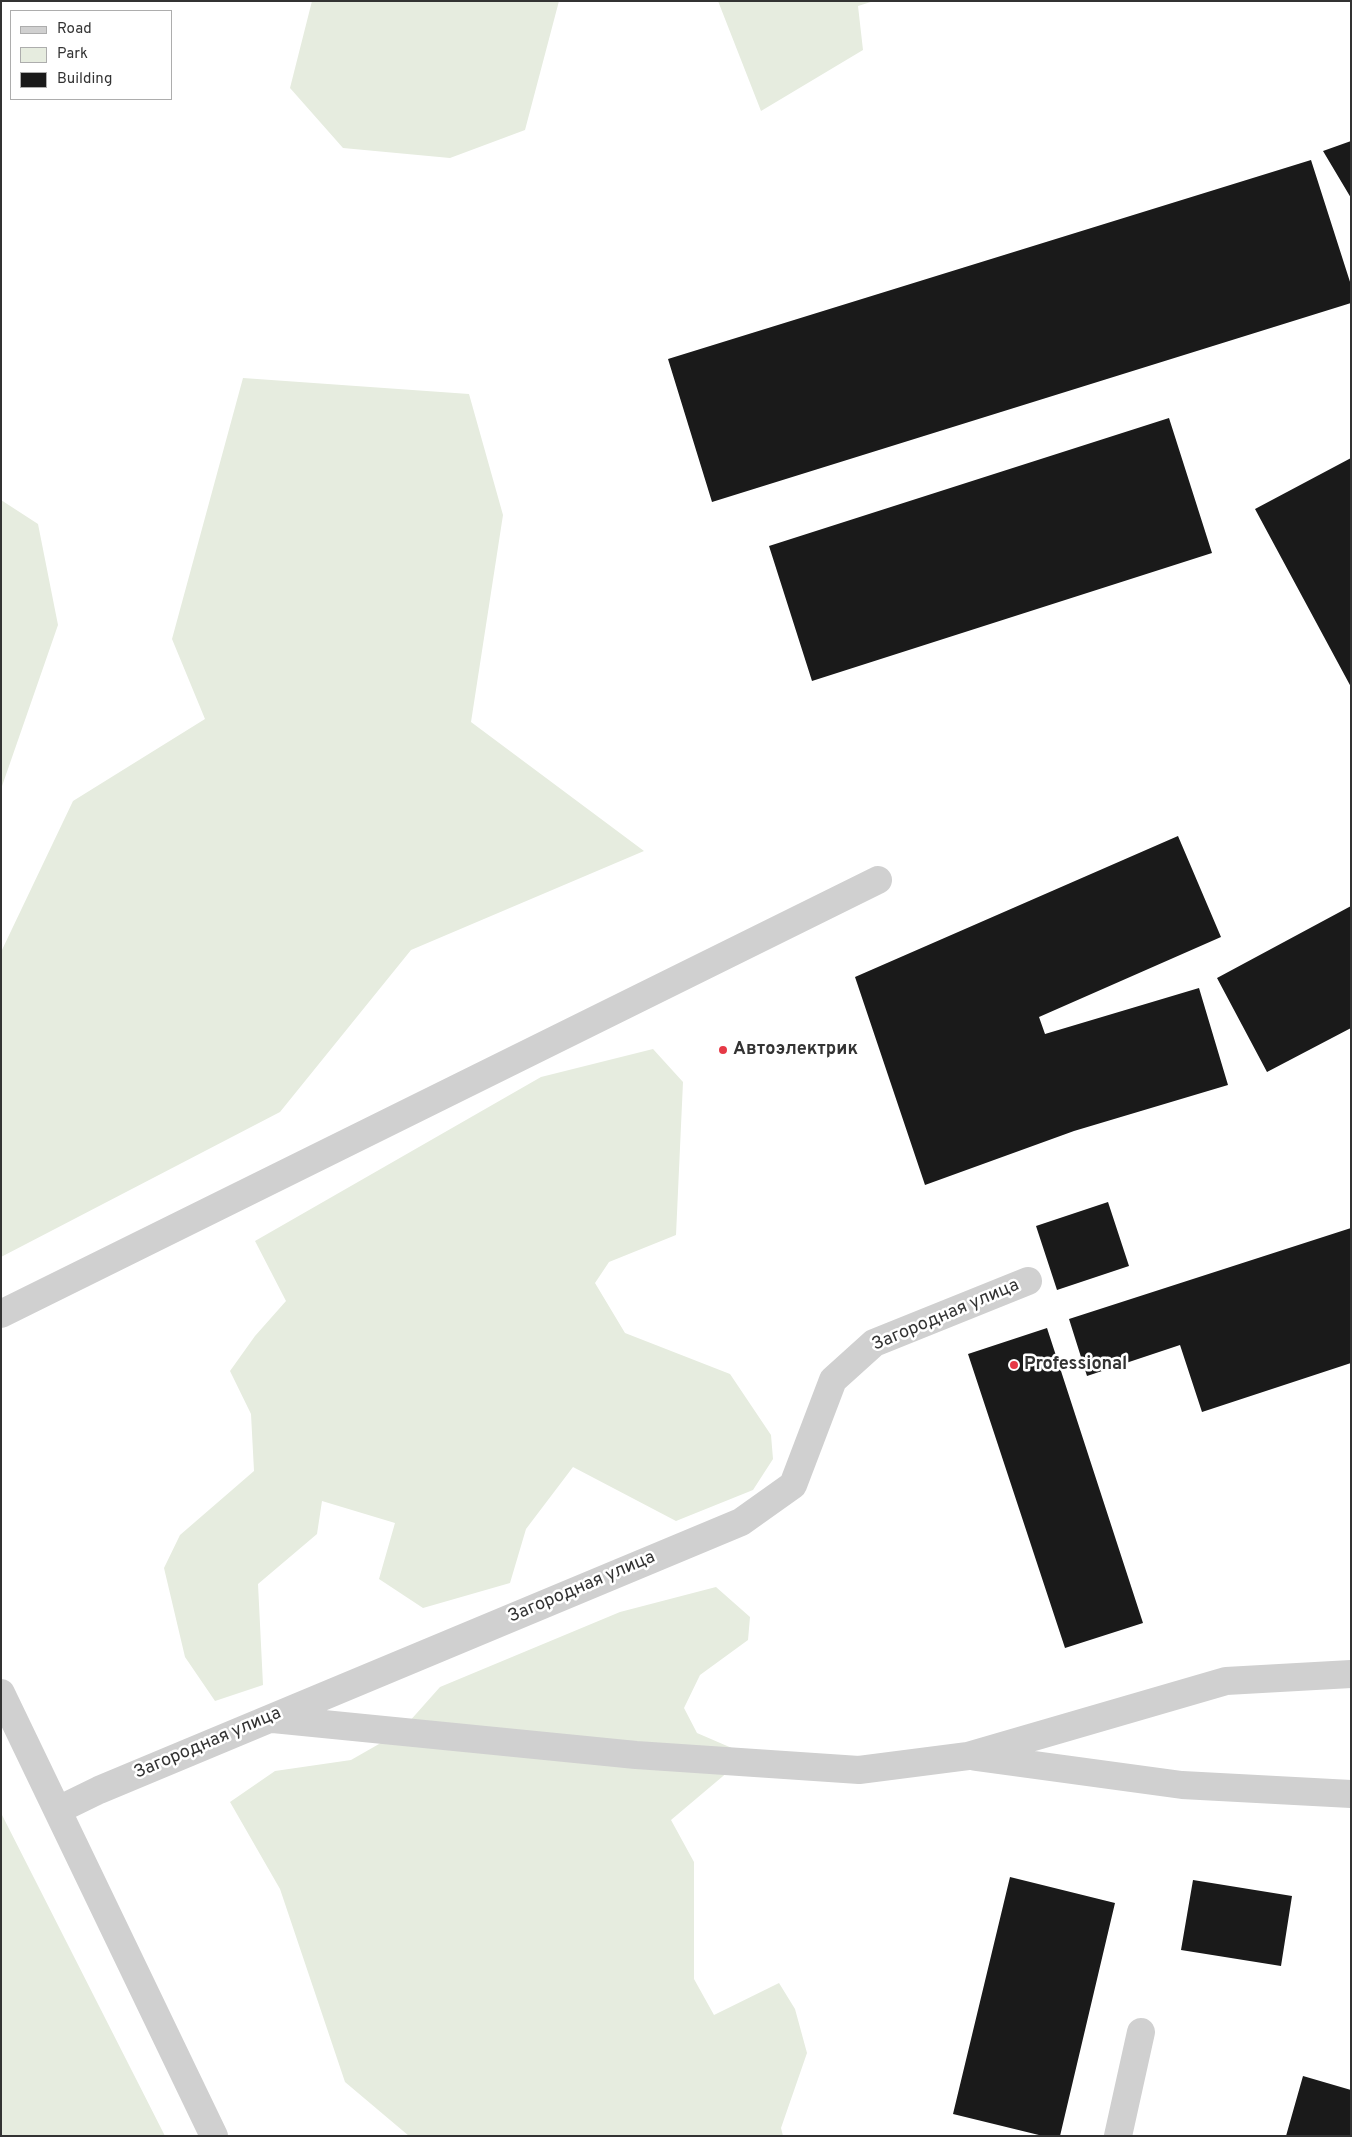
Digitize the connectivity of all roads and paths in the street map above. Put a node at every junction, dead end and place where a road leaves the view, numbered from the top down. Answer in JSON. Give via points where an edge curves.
{"nodes":[{"id":1,"x":878,"y":880,"type":"dead end"},
{"id":2,"x":1028,"y":1282,"type":"dead end"},
{"id":3,"x":1,"y":1314,"type":"edge"},
{"id":4,"x":1351,"y":1674,"type":"edge"},
{"id":5,"x":1,"y":1693,"type":"edge"},
{"id":6,"x":270,"y":1719,"type":"junction"},
{"id":7,"x":968,"y":1756,"type":"junction"},
{"id":8,"x":1351,"y":1794,"type":"edge"},
{"id":9,"x":58,"y":1810,"type":"junction"},
{"id":10,"x":1141,"y":2032,"type":"dead end"},
{"id":11,"x":214,"y":2136,"type":"edge"},
{"id":12,"x":1118,"y":2136,"type":"edge"}],
"edges":[{"from":1,"to":3,"type":"street"},
{"from":2,"to":6,"type":"street","name":"Загородная улица","via":[[874,1343],[833,1380],[793,1486],[740,1522]]},
{"from":4,"to":7,"type":"street","via":[[1226,1681]]},
{"from":5,"to":9,"type":"street"},
{"from":6,"to":7,"type":"street","via":[[636,1755],[859,1770]]},
{"from":6,"to":9,"type":"street","name":"Загородная улица"},
{"from":7,"to":8,"type":"street","via":[[1182,1785]]},
{"from":9,"to":11,"type":"street"},
{"from":10,"to":12,"type":"street"}]}
